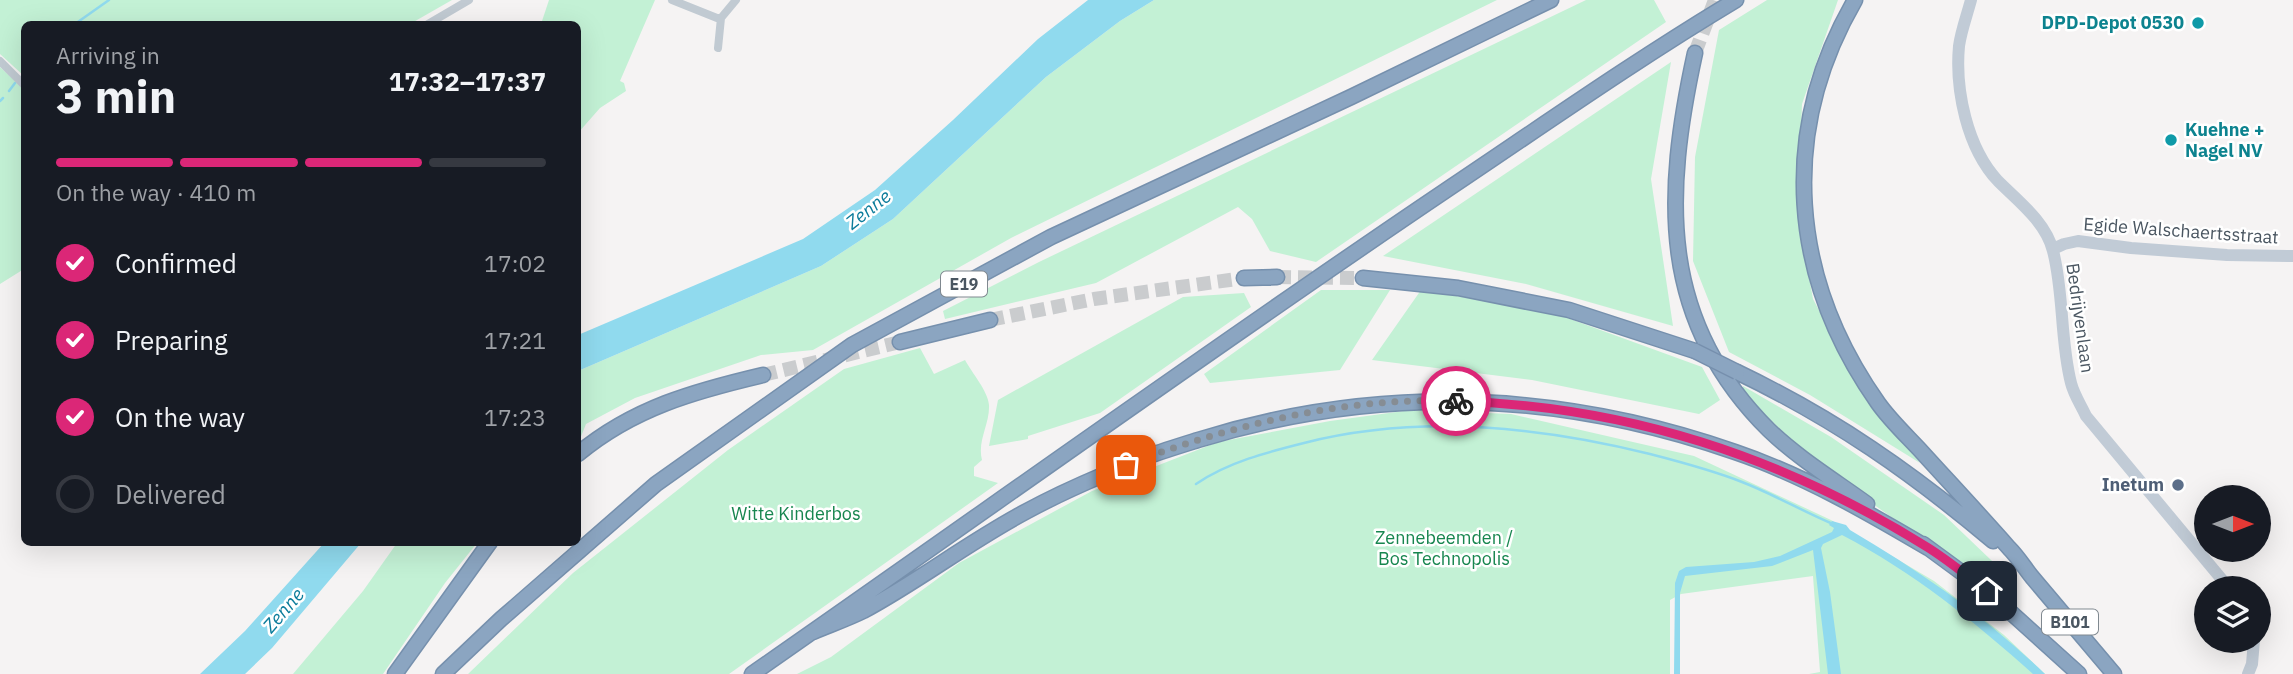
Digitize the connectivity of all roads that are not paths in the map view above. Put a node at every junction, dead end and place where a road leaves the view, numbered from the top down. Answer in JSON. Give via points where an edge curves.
{"nodes":[{"id":1,"x":469,"y":0,"type":"edge"},
{"id":2,"x":672,"y":0,"type":"edge"},
{"id":3,"x":736,"y":0,"type":"edge"},
{"id":4,"x":1551,"y":0,"type":"edge"},
{"id":5,"x":1736,"y":0,"type":"edge"},
{"id":6,"x":1855,"y":0,"type":"edge"},
{"id":7,"x":1971,"y":0,"type":"edge"},
{"id":8,"x":721,"y":18,"type":"junction"},
{"id":9,"x":433,"y":21,"type":"edge"},
{"id":10,"x":718,"y":48,"type":"dead end"},
{"id":11,"x":1695,"y":53,"type":"tunnel mouth"},
{"id":12,"x":0,"y":61,"type":"edge"},
{"id":13,"x":21,"y":82,"type":"edge"},
{"id":14,"x":2053,"y":249,"type":"junction"},
{"id":15,"x":2293,"y":256,"type":"edge"},
{"id":16,"x":1277,"y":277,"type":"tunnel mouth"},
{"id":17,"x":1244,"y":278,"type":"tunnel mouth"},
{"id":18,"x":1363,"y":278,"type":"tunnel mouth"},
{"id":19,"x":990,"y":320,"type":"tunnel mouth"},
{"id":20,"x":900,"y":342,"type":"tunnel mouth"},
{"id":21,"x":764,"y":374,"type":"tunnel mouth"},
{"id":22,"x":581,"y":452,"type":"edge"},
{"id":23,"x":487,"y":546,"type":"edge"},
{"id":24,"x":1928,"y":548,"type":"junction"},
{"id":25,"x":2026,"y":569,"type":"junction"},
{"id":26,"x":2219,"y":576,"type":"edge"},
{"id":27,"x":813,"y":632,"type":"junction"},
{"id":28,"x":2253,"y":653,"type":"edge"},
{"id":29,"x":394,"y":674,"type":"edge"},
{"id":30,"x":443,"y":674,"type":"edge"},
{"id":31,"x":752,"y":674,"type":"edge"},
{"id":32,"x":2079,"y":674,"type":"edge"},
{"id":33,"x":2114,"y":674,"type":"edge"},
{"id":34,"x":2248,"y":674,"type":"edge"}],
"edges":[{"from":1,"to":9,"type":"street"},
{"from":2,"to":8,"type":"street"},
{"from":3,"to":8,"type":"street"},
{"from":4,"to":30,"type":"highway","number":"E19","via":[[1051,237],[852,345],[656,484]]},
{"from":5,"to":27,"type":"highway","via":[[1327,271]]},
{"from":6,"to":25,"type":"highway","via":[[1827,60],[1809,118],[1804,190],[1816,279],[1833,325],[1879,404]]},
{"from":7,"to":14,"type":"main road","via":[[1959,44],[1958,80],[1965,112],[1979,153],[1996,178],[2035,217]]},
{"from":8,"to":10,"type":"street"},
{"from":11,"to":24,"type":"highway","via":[[1676,174],[1677,228],[1690,305],[1710,355],[1726,382],[1771,432]]},
{"from":12,"to":13,"type":"street"},
{"from":14,"to":15,"type":"main road","name":"Egide Walschaertsstraat","via":[[2078,242]]},
{"from":14,"to":26,"type":"main road","name":"Bedrijvenlaan","via":[[2071,382],[2086,416]]},
{"from":16,"to":17,"type":"highway"},
{"from":18,"to":25,"type":"highway","bridge":true,"via":[[1458,288],[1569,310],[1695,351],[1860,439],[1916,478]]},
{"from":19,"to":20,"type":"highway"},
{"from":21,"to":22,"type":"highway","via":[[696,391],[645,411]]},
{"from":23,"to":29,"type":"highway"},
{"from":24,"to":27,"type":"highway","via":[[1853,504],[1737,452],[1659,429],[1607,416],[1492,402],[1369,404],[1238,427],[1107,472],[1026,511],[861,612]]},
{"from":24,"to":32,"type":"highway","number":"B101","via":[[1987,591]]},
{"from":25,"to":33,"type":"highway","number":"B101"},
{"from":27,"to":31,"type":"highway"},
{"from":28,"to":34,"type":"main road"}]}
